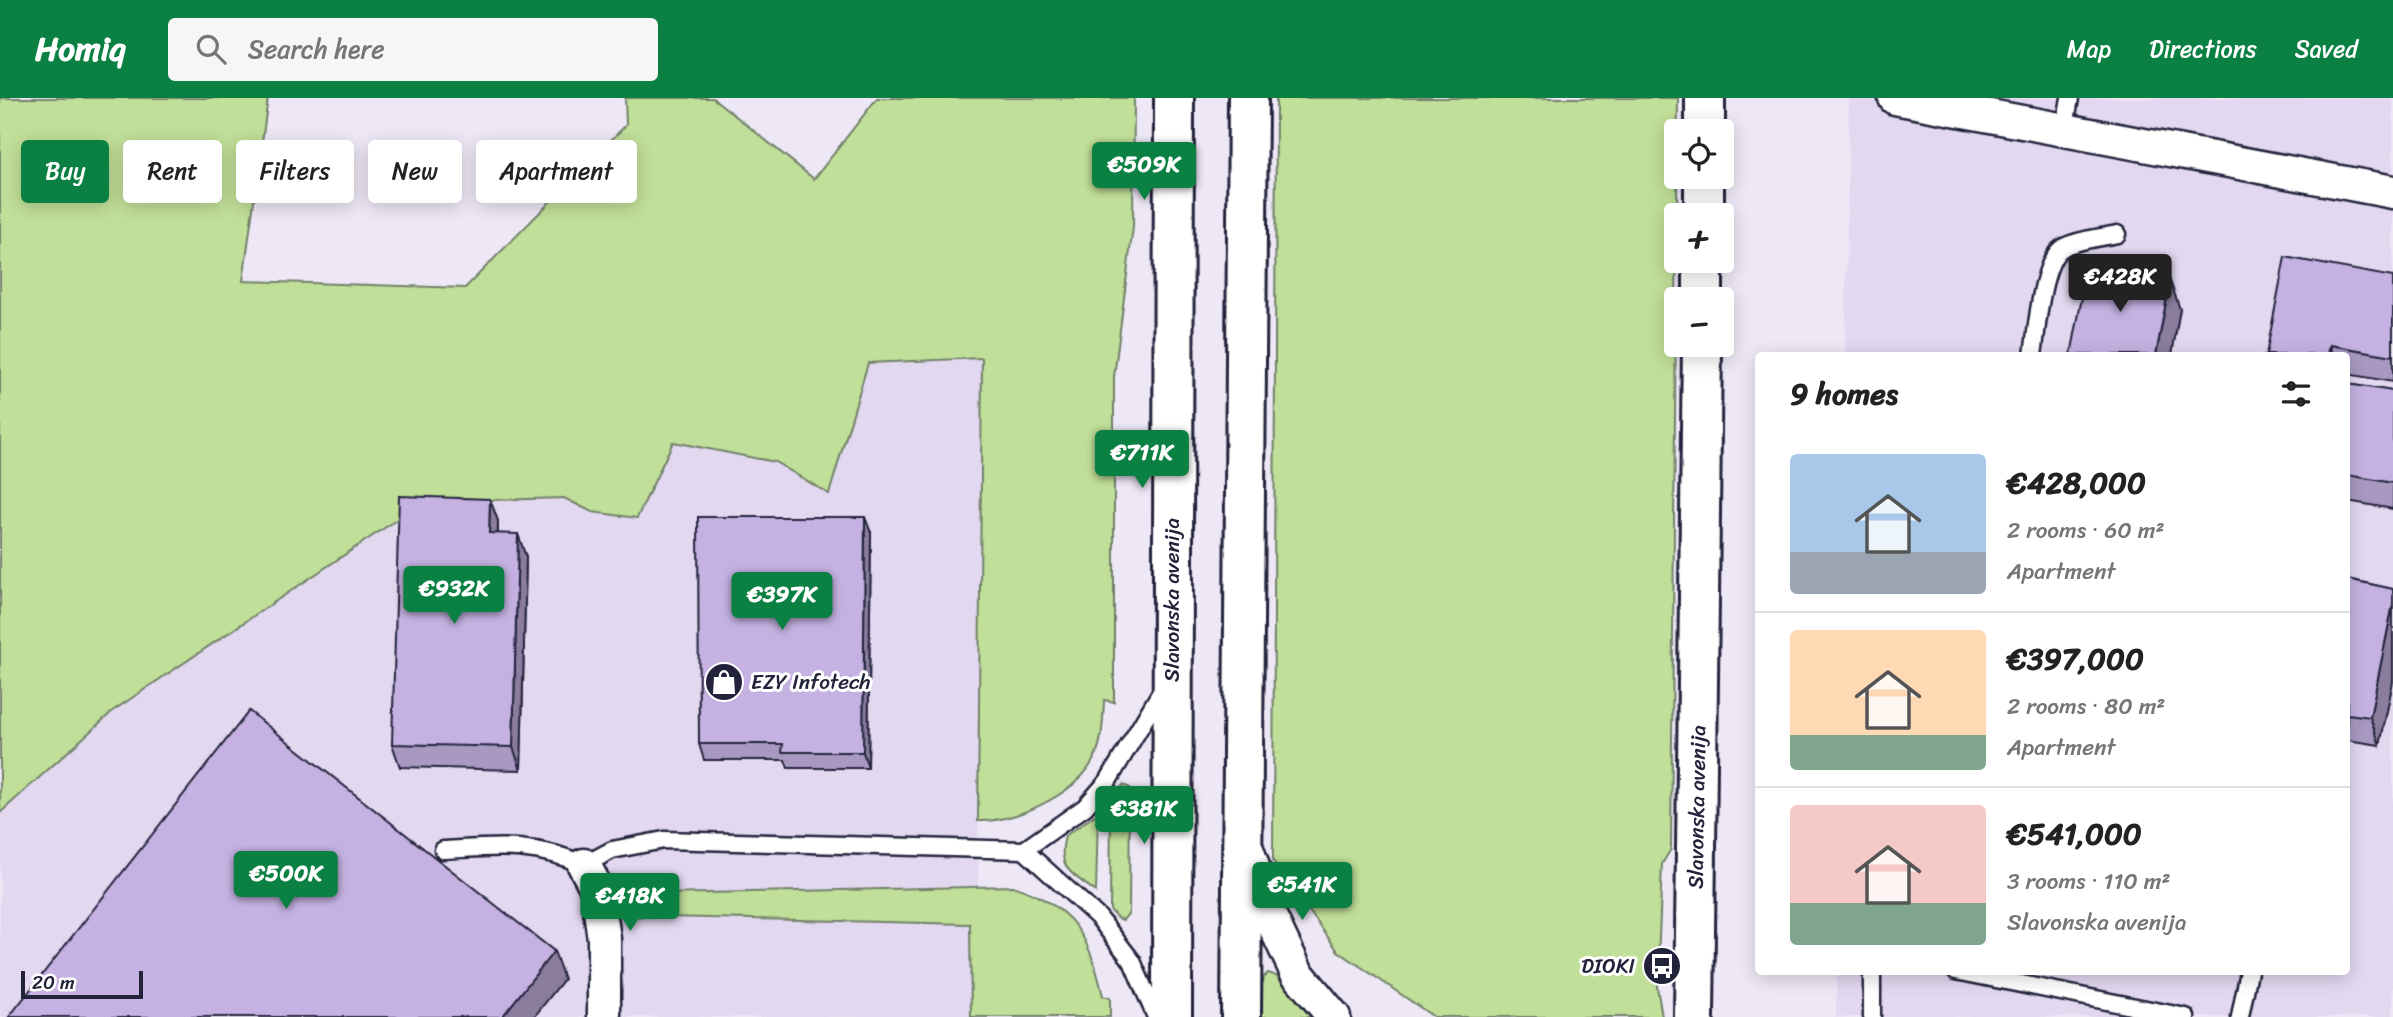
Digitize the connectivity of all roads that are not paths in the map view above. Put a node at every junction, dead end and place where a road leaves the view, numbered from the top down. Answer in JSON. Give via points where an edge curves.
{"nodes":[{"id":1,"x":1174,"y":98,"type":"edge"},
{"id":2,"x":1248,"y":98,"type":"edge"},
{"id":3,"x":1705,"y":98,"type":"edge"},
{"id":4,"x":1895,"y":98,"type":"edge"},
{"id":5,"x":2070,"y":98,"type":"edge"},
{"id":6,"x":1705,"y":119,"type":"edge"},
{"id":7,"x":2064,"y":132,"type":"junction"},
{"id":8,"x":2393,"y":192,"type":"edge"},
{"id":9,"x":2118,"y":234,"type":"dead end"},
{"id":10,"x":2033,"y":352,"type":"edge"},
{"id":11,"x":1702,"y":357,"type":"edge"},
{"id":12,"x":1171,"y":674,"type":"junction"},
{"id":13,"x":1245,"y":843,"type":"junction"},
{"id":14,"x":443,"y":850,"type":"dead end"},
{"id":15,"x":1024,"y":850,"type":"junction"},
{"id":16,"x":584,"y":865,"type":"junction"},
{"id":17,"x":1872,"y":975,"type":"edge"},
{"id":18,"x":1976,"y":975,"type":"edge"},
{"id":19,"x":2248,"y":975,"type":"edge"},
{"id":20,"x":604,"y":1017,"type":"edge"},
{"id":21,"x":1156,"y":1017,"type":"edge"},
{"id":22,"x":1172,"y":1017,"type":"edge"},
{"id":23,"x":1241,"y":1017,"type":"edge"},
{"id":24,"x":1334,"y":1017,"type":"edge"},
{"id":25,"x":1694,"y":1017,"type":"edge"},
{"id":26,"x":1872,"y":1017,"type":"edge"},
{"id":27,"x":2186,"y":1017,"type":"edge"},
{"id":28,"x":2240,"y":1017,"type":"edge"}],
"edges":[{"from":1,"to":12,"type":"main road","name":"Slavonska avenija"},
{"from":2,"to":13,"type":"main road"},
{"from":3,"to":6,"type":"main road"},
{"from":4,"to":7,"type":"street"},
{"from":5,"to":7,"type":"lane"},
{"from":7,"to":8,"type":"street"},
{"from":9,"to":10,"type":"lane","via":[[2061,248],[2053,257],[2043,285]]},
{"from":11,"to":25,"type":"main road","name":"Slavonska avenija"},
{"from":12,"to":15,"type":"lane","via":[[1108,781],[1085,807]]},
{"from":12,"to":22,"type":"main road","name":"Slavonska avenija"},
{"from":13,"to":23,"type":"main road"},
{"from":13,"to":24,"type":"street","via":[[1269,914],[1297,973]]},
{"from":14,"to":16,"type":"lane","via":[[506,846],[555,852]]},
{"from":15,"to":16,"type":"lane","via":[[664,840],[612,850]]},
{"from":15,"to":21,"type":"lane","via":[[1099,919],[1132,961]]},
{"from":16,"to":20,"type":"street","via":[[597,889],[604,939]]},
{"from":17,"to":26,"type":"lane"},
{"from":18,"to":27,"type":"lane"},
{"from":19,"to":28,"type":"lane"}]}
